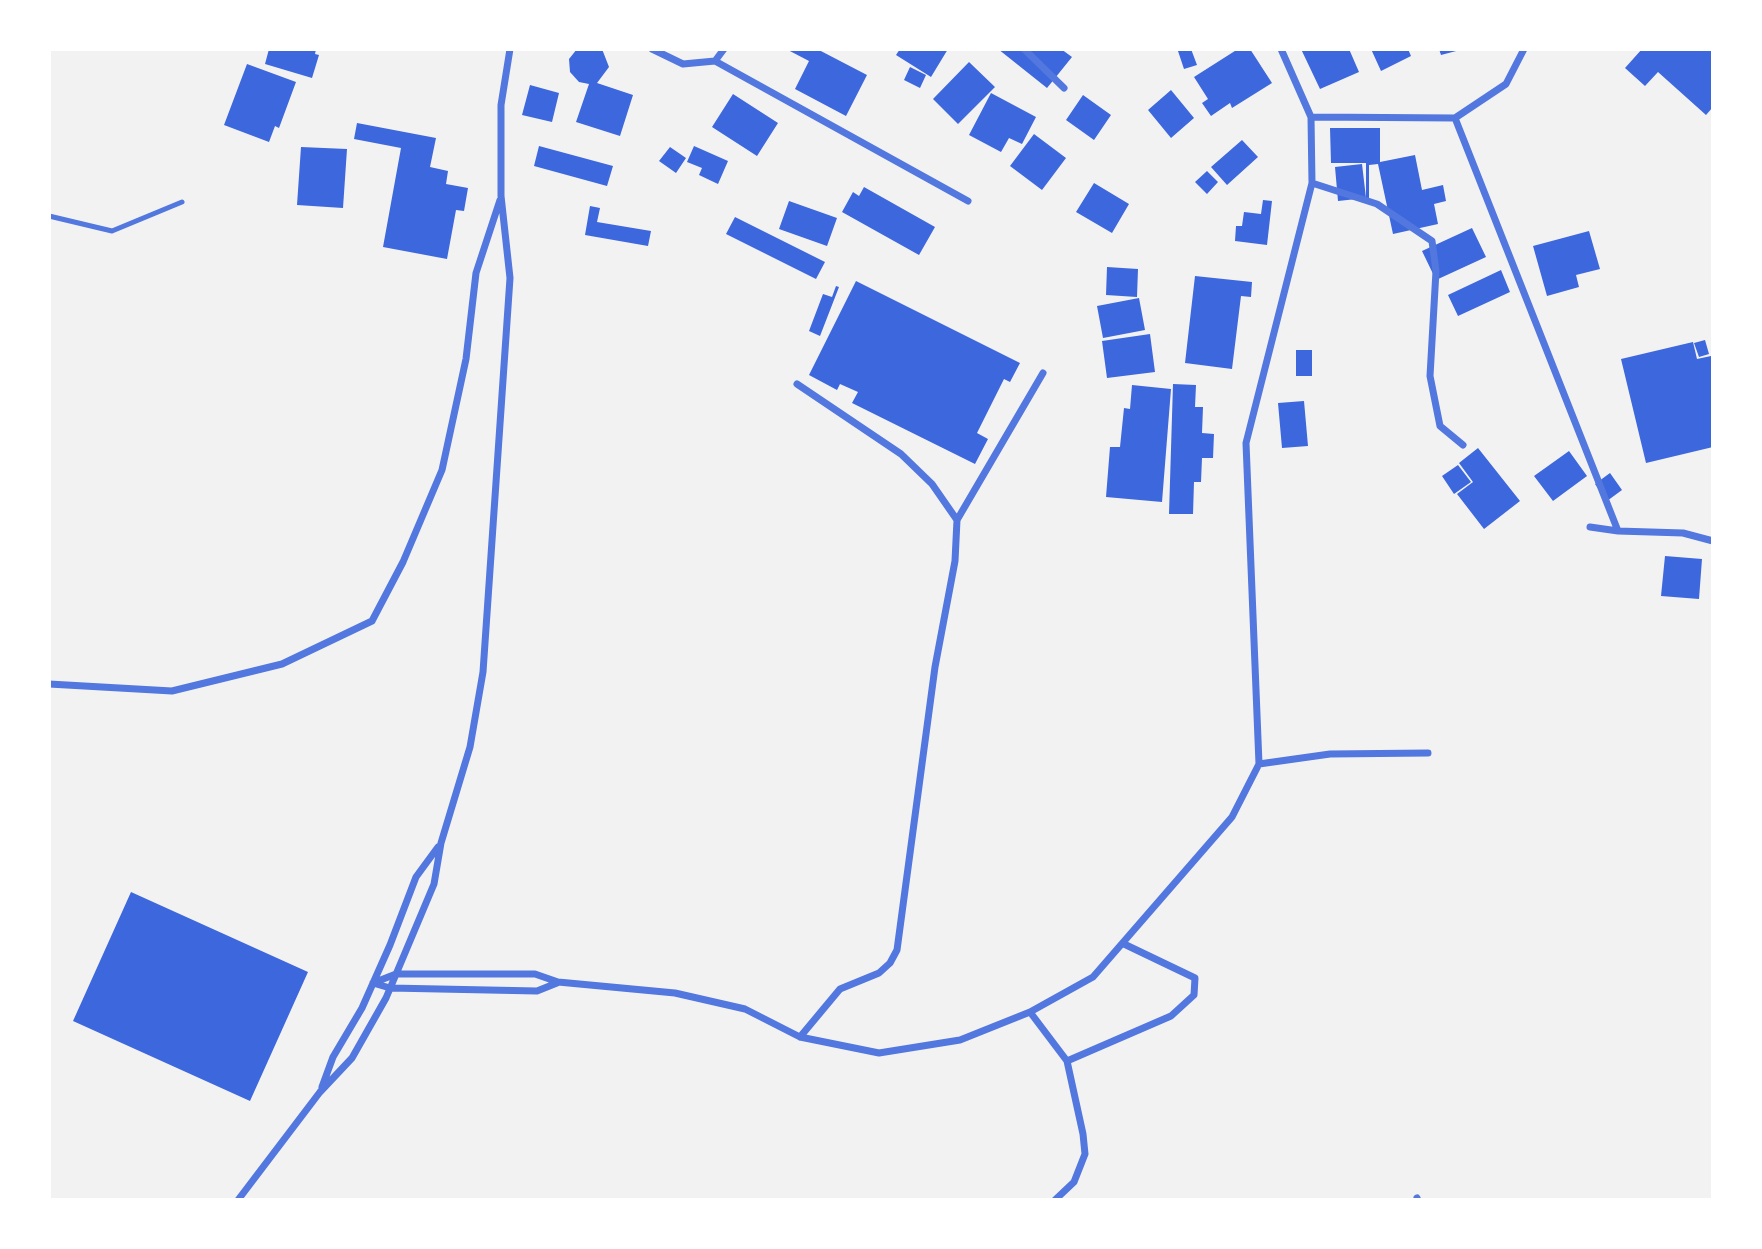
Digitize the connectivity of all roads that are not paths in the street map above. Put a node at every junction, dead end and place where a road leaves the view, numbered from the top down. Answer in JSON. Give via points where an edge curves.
{"nodes":[{"id":1,"x":510,"y":49,"type":"edge"},
{"id":2,"x":652,"y":49,"type":"edge"},
{"id":3,"x":724,"y":49,"type":"edge"},
{"id":4,"x":1024,"y":49,"type":"edge"},
{"id":5,"x":1282,"y":49,"type":"edge"},
{"id":6,"x":1524,"y":49,"type":"edge"},
{"id":7,"x":715,"y":61,"type":"junction"},
{"id":8,"x":1064,"y":88,"type":"dead end"},
{"id":9,"x":1311,"y":117,"type":"junction"},
{"id":10,"x":1455,"y":118,"type":"junction"},
{"id":11,"x":1312,"y":183,"type":"junction"},
{"id":12,"x":501,"y":196,"type":"junction"},
{"id":13,"x":968,"y":201,"type":"dead end"},
{"id":14,"x":182,"y":202,"type":"dead end"},
{"id":15,"x":49,"y":216,"type":"edge"},
{"id":16,"x":1042,"y":373,"type":"dead end"},
{"id":17,"x":797,"y":384,"type":"dead end"},
{"id":18,"x":1462,"y":445,"type":"dead end"},
{"id":19,"x":957,"y":520,"type":"junction"},
{"id":20,"x":1590,"y":527,"type":"dead end"},
{"id":21,"x":1618,"y":531,"type":"junction"},
{"id":22,"x":1713,"y":541,"type":"edge"},
{"id":23,"x":49,"y":684,"type":"edge"},
{"id":24,"x":1427,"y":753,"type":"dead end"},
{"id":25,"x":1259,"y":764,"type":"junction"},
{"id":26,"x":441,"y":843,"type":"junction"},
{"id":27,"x":1124,"y":944,"type":"junction"},
{"id":28,"x":396,"y":974,"type":"junction"},
{"id":29,"x":558,"y":982,"type":"junction"},
{"id":30,"x":373,"y":983,"type":"junction"},
{"id":31,"x":390,"y":988,"type":"junction"},
{"id":32,"x":1030,"y":1012,"type":"junction"},
{"id":33,"x":800,"y":1037,"type":"junction"},
{"id":34,"x":1067,"y":1061,"type":"junction"},
{"id":35,"x":320,"y":1092,"type":"junction"},
{"id":36,"x":238,"y":1200,"type":"edge"},
{"id":37,"x":1055,"y":1200,"type":"edge"}],
"edges":[{"from":1,"to":12,"type":"street","via":[[501,105]]},
{"from":2,"to":7,"type":"street","via":[[683,64]]},
{"from":3,"to":7,"type":"street"},
{"from":4,"to":8,"type":"street"},
{"from":5,"to":9,"type":"street"},
{"from":6,"to":10,"type":"street","via":[[1506,84]]},
{"from":7,"to":13,"type":"street"},
{"from":9,"to":10,"type":"street"},
{"from":9,"to":11,"type":"street"},
{"from":10,"to":21,"type":"street"},
{"from":11,"to":18,"type":"street","via":[[1377,204],[1432,241],[1436,271],[1430,376],[1440,426]]},
{"from":11,"to":25,"type":"street","via":[[1246,443]]},
{"from":12,"to":23,"type":"street","via":[[476,274],[466,359],[442,470],[372,621],[282,664],[172,691]]},
{"from":12,"to":26,"type":"street","via":[[510,278],[483,672],[470,747]]},
{"from":14,"to":15,"type":"lane","via":[[112,231]]},
{"from":16,"to":19,"type":"street"},
{"from":17,"to":19,"type":"street","via":[[901,454],[932,484]]},
{"from":19,"to":33,"type":"street","via":[[955,561],[935,667],[897,950],[879,973],[840,989]]},
{"from":20,"to":21,"type":"street"},
{"from":21,"to":22,"type":"street","via":[[1684,533]]},
{"from":24,"to":25,"type":"street","via":[[1330,754]]},
{"from":25,"to":27,"type":"street","via":[[1232,817]]},
{"from":26,"to":28,"type":"street","via":[[434,884]]},
{"from":26,"to":30,"type":"street","via":[[416,877]]},
{"from":27,"to":32,"type":"street","via":[[1093,977]]},
{"from":27,"to":34,"type":"street","via":[[1195,978],[1194,995],[1171,1016]]},
{"from":28,"to":29,"type":"street","via":[[535,974]]},
{"from":28,"to":30,"type":"street"},
{"from":28,"to":31,"type":"street"},
{"from":29,"to":31,"type":"street","via":[[537,991]]},
{"from":29,"to":33,"type":"street","via":[[687,995],[745,1009]]},
{"from":30,"to":31,"type":"street"},
{"from":30,"to":35,"type":"street","via":[[333,1056]]},
{"from":31,"to":35,"type":"street","via":[[352,1058]]},
{"from":32,"to":33,"type":"street","via":[[960,1040],[879,1053]]},
{"from":32,"to":34,"type":"street"},
{"from":34,"to":37,"type":"street","via":[[1085,1154],[1074,1182]]},
{"from":35,"to":36,"type":"street"}]}
